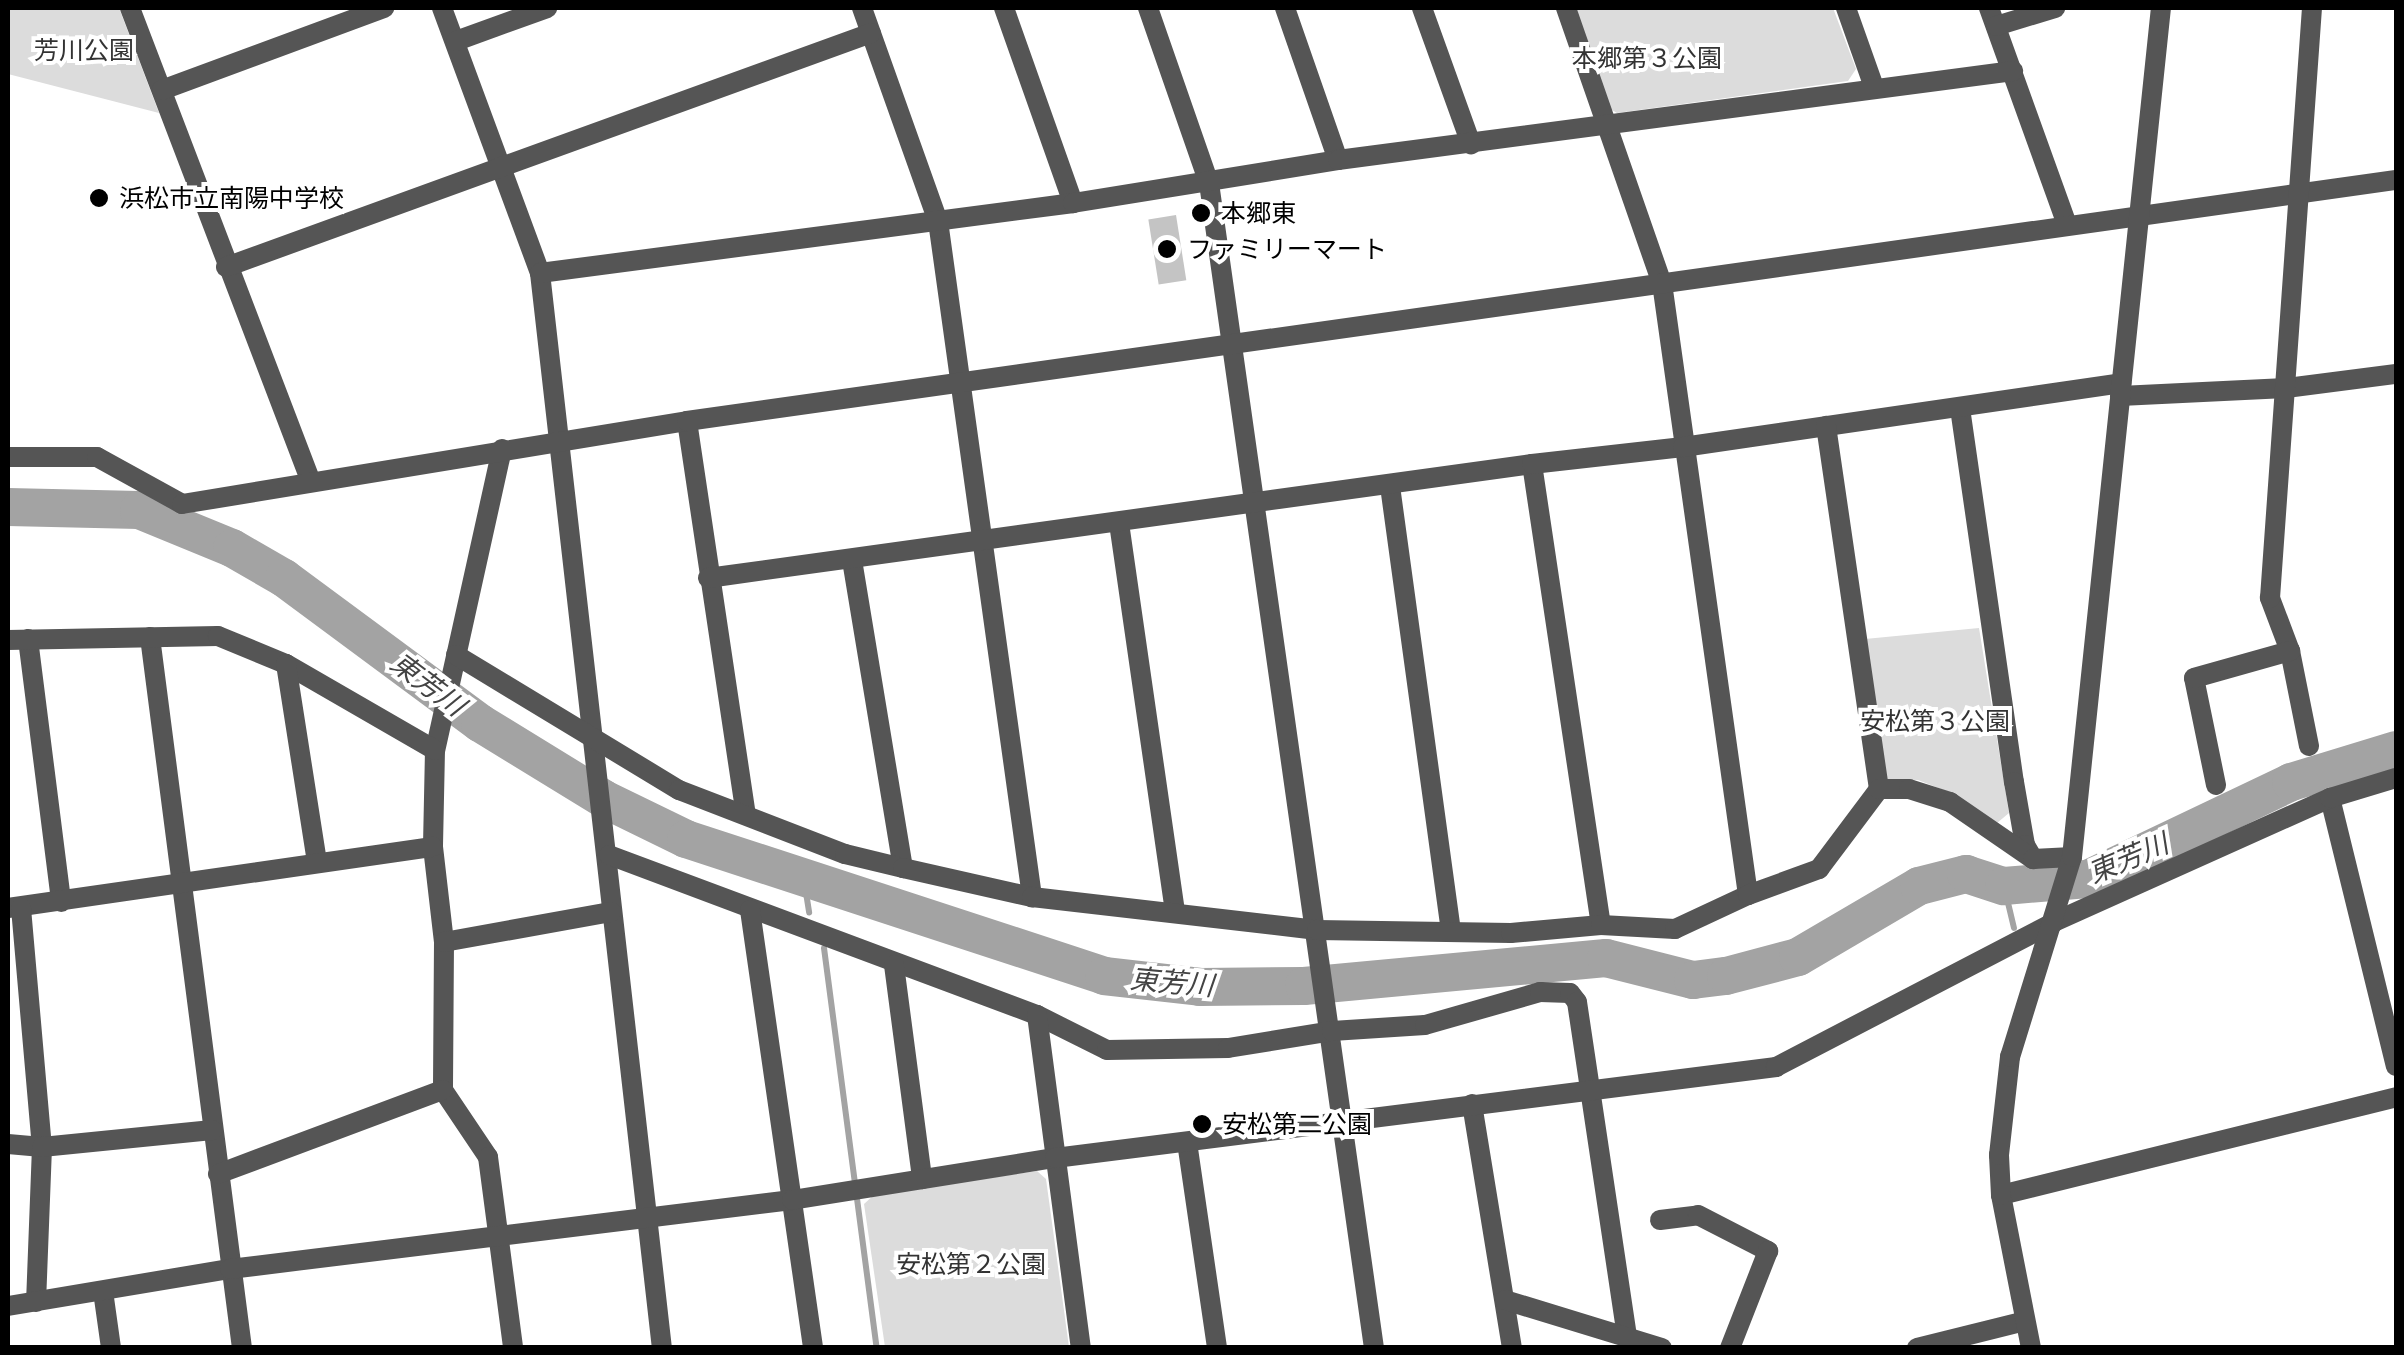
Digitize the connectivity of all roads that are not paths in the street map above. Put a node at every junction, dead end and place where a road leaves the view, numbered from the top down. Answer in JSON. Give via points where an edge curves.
{"nodes":[{"id":1,"x":130,"y":8,"type":"edge"},
{"id":2,"x":384,"y":8,"type":"edge"},
{"id":3,"x":442,"y":8,"type":"edge"},
{"id":4,"x":547,"y":8,"type":"edge"},
{"id":5,"x":862,"y":8,"type":"edge"},
{"id":6,"x":1004,"y":8,"type":"edge"},
{"id":7,"x":1148,"y":8,"type":"edge"},
{"id":8,"x":1285,"y":8,"type":"edge"},
{"id":9,"x":1422,"y":8,"type":"edge"},
{"id":10,"x":1566,"y":8,"type":"edge"},
{"id":11,"x":1846,"y":8,"type":"edge"},
{"id":12,"x":2054,"y":8,"type":"edge"},
{"id":13,"x":2161,"y":8,"type":"edge"},
{"id":14,"x":2312,"y":8,"type":"edge"},
{"id":15,"x":1992,"y":17,"type":"edge"},
{"id":16,"x":870,"y":33,"type":"junction"},
{"id":17,"x":456,"y":41,"type":"junction"},
{"id":18,"x":2013,"y":71,"type":"junction"},
{"id":19,"x":1874,"y":87,"type":"junction"},
{"id":20,"x":162,"y":90,"type":"junction"},
{"id":21,"x":1608,"y":124,"type":"junction"},
{"id":22,"x":1471,"y":144,"type":"junction"},
{"id":23,"x":1338,"y":160,"type":"junction"},
{"id":24,"x":501,"y":169,"type":"junction"},
{"id":25,"x":2396,"y":180,"type":"edge"},
{"id":26,"x":1209,"y":182,"type":"junction"},
{"id":27,"x":2297,"y":194,"type":"junction"},
{"id":28,"x":1073,"y":202,"type":"junction"},
{"id":29,"x":2141,"y":216,"type":"junction"},
{"id":30,"x":938,"y":221,"type":"junction"},
{"id":31,"x":2067,"y":224,"type":"junction"},
{"id":32,"x":226,"y":267,"type":"junction"},
{"id":33,"x":540,"y":273,"type":"junction"},
{"id":34,"x":1662,"y":283,"type":"junction"},
{"id":35,"x":1232,"y":343,"type":"junction"},
{"id":36,"x":2396,"y":374,"type":"edge"},
{"id":37,"x":962,"y":383,"type":"junction"},
{"id":38,"x":2286,"y":388,"type":"junction"},
{"id":39,"x":2121,"y":390,"type":"junction"},
{"id":40,"x":1960,"y":408,"type":"junction"},
{"id":41,"x":688,"y":421,"type":"junction"},
{"id":42,"x":1826,"y":426,"type":"junction"},
{"id":43,"x":562,"y":440,"type":"junction"},
{"id":44,"x":1683,"y":448,"type":"junction"},
{"id":45,"x":502,"y":449,"type":"junction"},
{"id":46,"x":8,"y":457,"type":"edge"},
{"id":47,"x":1532,"y":464,"type":"junction"},
{"id":48,"x":311,"y":482,"type":"junction"},
{"id":49,"x":1390,"y":486,"type":"junction"},
{"id":50,"x":1254,"y":504,"type":"junction"},
{"id":51,"x":1119,"y":523,"type":"junction"},
{"id":52,"x":984,"y":543,"type":"junction"},
{"id":53,"x":852,"y":560,"type":"junction"},
{"id":54,"x":708,"y":578,"type":"junction"},
{"id":55,"x":150,"y":637,"type":"junction"},
{"id":56,"x":18,"y":640,"type":"edge"},
{"id":57,"x":2290,"y":651,"type":"junction"},
{"id":58,"x":456,"y":655,"type":"junction"},
{"id":59,"x":286,"y":664,"type":"junction"},
{"id":60,"x":594,"y":739,"type":"junction"},
{"id":61,"x":2309,"y":746,"type":"dead end"},
{"id":62,"x":435,"y":750,"type":"junction"},
{"id":63,"x":2396,"y":778,"type":"edge"},
{"id":64,"x":2216,"y":785,"type":"dead end"},
{"id":65,"x":1879,"y":789,"type":"junction"},
{"id":66,"x":2330,"y":798,"type":"junction"},
{"id":67,"x":746,"y":814,"type":"junction"},
{"id":68,"x":433,"y":846,"type":"junction"},
{"id":69,"x":608,"y":855,"type":"junction"},
{"id":70,"x":2033,"y":859,"type":"junction"},
{"id":71,"x":317,"y":863,"type":"junction"},
{"id":72,"x":2071,"y":863,"type":"junction"},
{"id":73,"x":903,"y":868,"type":"junction"},
{"id":74,"x":184,"y":885,"type":"junction"},
{"id":75,"x":1748,"y":895,"type":"junction"},
{"id":76,"x":1032,"y":897,"type":"junction"},
{"id":77,"x":62,"y":902,"type":"junction"},
{"id":78,"x":14,"y":908,"type":"edge"},
{"id":79,"x":750,"y":910,"type":"junction"},
{"id":80,"x":1176,"y":910,"type":"junction"},
{"id":81,"x":611,"y":912,"type":"junction"},
{"id":82,"x":2054,"y":922,"type":"junction"},
{"id":83,"x":1600,"y":925,"type":"junction"},
{"id":84,"x":1450,"y":930,"type":"junction"},
{"id":85,"x":1318,"y":934,"type":"junction"},
{"id":86,"x":444,"y":942,"type":"junction"},
{"id":87,"x":894,"y":965,"type":"junction"},
{"id":88,"x":1037,"y":1015,"type":"junction"},
{"id":89,"x":1330,"y":1020,"type":"junction"},
{"id":90,"x":2396,"y":1066,"type":"edge"},
{"id":91,"x":1588,"y":1088,"type":"junction"},
{"id":92,"x":444,"y":1090,"type":"junction"},
{"id":93,"x":2396,"y":1097,"type":"edge"},
{"id":94,"x":1472,"y":1104,"type":"junction"},
{"id":95,"x":1342,"y":1121,"type":"junction"},
{"id":96,"x":212,"y":1130,"type":"junction"},
{"id":97,"x":1187,"y":1142,"type":"junction"},
{"id":98,"x":8,"y":1144,"type":"edge"},
{"id":99,"x":42,"y":1147,"type":"junction"},
{"id":100,"x":1054,"y":1158,"type":"junction"},
{"id":101,"x":218,"y":1174,"type":"junction"},
{"id":102,"x":922,"y":1179,"type":"junction"},
{"id":103,"x":2001,"y":1196,"type":"junction"},
{"id":104,"x":792,"y":1200,"type":"junction"},
{"id":105,"x":644,"y":1217,"type":"junction"},
{"id":106,"x":1660,"y":1220,"type":"dead end"},
{"id":107,"x":496,"y":1238,"type":"junction"},
{"id":108,"x":230,"y":1269,"type":"junction"},
{"id":109,"x":104,"y":1291,"type":"junction"},
{"id":110,"x":1505,"y":1300,"type":"junction"},
{"id":111,"x":36,"y":1302,"type":"junction"},
{"id":112,"x":8,"y":1306,"type":"edge"},
{"id":113,"x":2025,"y":1321,"type":"junction"},
{"id":114,"x":1627,"y":1335,"type":"junction"},
{"id":115,"x":111,"y":1348,"type":"edge"},
{"id":116,"x":242,"y":1348,"type":"edge"},
{"id":117,"x":513,"y":1348,"type":"edge"},
{"id":118,"x":662,"y":1348,"type":"edge"},
{"id":119,"x":813,"y":1348,"type":"edge"},
{"id":120,"x":1080,"y":1348,"type":"edge"},
{"id":121,"x":1217,"y":1348,"type":"edge"},
{"id":122,"x":1374,"y":1348,"type":"edge"},
{"id":123,"x":1512,"y":1348,"type":"edge"},
{"id":124,"x":1662,"y":1348,"type":"edge"},
{"id":125,"x":1730,"y":1348,"type":"edge"},
{"id":126,"x":1917,"y":1348,"type":"edge"},
{"id":127,"x":2031,"y":1348,"type":"edge"}],
"edges":[{"from":1,"to":20,"type":"street"},
{"from":2,"to":20,"type":"street"},
{"from":3,"to":17,"type":"street"},
{"from":4,"to":17,"type":"street"},
{"from":5,"to":16,"type":"street"},
{"from":6,"to":28,"type":"street"},
{"from":7,"to":26,"type":"street"},
{"from":8,"to":23,"type":"street"},
{"from":9,"to":22,"type":"street"},
{"from":10,"to":21,"type":"street"},
{"from":11,"to":19,"type":"street"},
{"from":12,"to":15,"type":"street"},
{"from":13,"to":29,"type":"street"},
{"from":14,"to":27,"type":"street"},
{"from":15,"to":18,"type":"street"},
{"from":16,"to":24,"type":"street"},
{"from":16,"to":30,"type":"street"},
{"from":17,"to":24,"type":"street"},
{"from":18,"to":19,"type":"street"},
{"from":18,"to":31,"type":"street"},
{"from":19,"to":21,"type":"street"},
{"from":20,"to":32,"type":"street"},
{"from":21,"to":22,"type":"street"},
{"from":21,"to":34,"type":"street"},
{"from":22,"to":23,"type":"street"},
{"from":23,"to":26,"type":"street"},
{"from":24,"to":32,"type":"street"},
{"from":24,"to":33,"type":"street"},
{"from":25,"to":27,"type":"street"},
{"from":26,"to":28,"type":"street"},
{"from":26,"to":35,"type":"street"},
{"from":27,"to":29,"type":"street"},
{"from":27,"to":38,"type":"street"},
{"from":28,"to":30,"type":"street"},
{"from":29,"to":31,"type":"street"},
{"from":29,"to":39,"type":"street"},
{"from":30,"to":33,"type":"street"},
{"from":30,"to":37,"type":"street"},
{"from":31,"to":34,"type":"street"},
{"from":32,"to":48,"type":"street"},
{"from":33,"to":43,"type":"street"},
{"from":34,"to":35,"type":"street"},
{"from":34,"to":44,"type":"street"},
{"from":35,"to":37,"type":"street"},
{"from":35,"to":50,"type":"street"},
{"from":36,"to":38,"type":"street"},
{"from":37,"to":41,"type":"street"},
{"from":37,"to":52,"type":"street"},
{"from":38,"to":39,"type":"street"},
{"from":38,"to":57,"type":"street","via":[[2270,598]]},
{"from":39,"to":40,"type":"street"},
{"from":39,"to":72,"type":"street"},
{"from":40,"to":42,"type":"street"},
{"from":40,"to":70,"type":"street","via":[[2014,782]]},
{"from":41,"to":43,"type":"street"},
{"from":41,"to":54,"type":"street"},
{"from":42,"to":44,"type":"street"},
{"from":42,"to":65,"type":"street"},
{"from":43,"to":45,"type":"street"},
{"from":43,"to":60,"type":"street"},
{"from":44,"to":47,"type":"street"},
{"from":44,"to":75,"type":"street"},
{"from":45,"to":48,"type":"street"},
{"from":45,"to":58,"type":"street"},
{"from":46,"to":48,"type":"street","via":[[97,456],[182,504]]},
{"from":47,"to":49,"type":"street"},
{"from":47,"to":83,"type":"street"},
{"from":49,"to":50,"type":"street"},
{"from":49,"to":84,"type":"street"},
{"from":50,"to":51,"type":"street"},
{"from":50,"to":85,"type":"street"},
{"from":51,"to":52,"type":"street"},
{"from":51,"to":80,"type":"street"},
{"from":52,"to":53,"type":"street"},
{"from":52,"to":76,"type":"street"},
{"from":53,"to":54,"type":"street"},
{"from":53,"to":73,"type":"street"},
{"from":54,"to":67,"type":"street"},
{"from":55,"to":56,"type":"street"},
{"from":55,"to":59,"type":"street","via":[[218,636]]},
{"from":55,"to":74,"type":"street"},
{"from":56,"to":77,"type":"street"},
{"from":57,"to":61,"type":"street"},
{"from":57,"to":64,"type":"street","via":[[2194,678]]},
{"from":58,"to":60,"type":"street"},
{"from":58,"to":62,"type":"street"},
{"from":59,"to":62,"type":"street"},
{"from":59,"to":71,"type":"street"},
{"from":60,"to":67,"type":"street","via":[[679,790]]},
{"from":60,"to":69,"type":"street"},
{"from":62,"to":68,"type":"street"},
{"from":63,"to":66,"type":"street"},
{"from":65,"to":70,"type":"street","via":[[1909,788],[1950,802]]},
{"from":65,"to":75,"type":"street","via":[[1819,870]]},
{"from":66,"to":82,"type":"street"},
{"from":66,"to":90,"type":"street"},
{"from":67,"to":73,"type":"street","via":[[844,854]]},
{"from":68,"to":71,"type":"street"},
{"from":68,"to":86,"type":"street"},
{"from":69,"to":79,"type":"street"},
{"from":69,"to":81,"type":"street"},
{"from":70,"to":72,"type":"street"},
{"from":71,"to":74,"type":"street"},
{"from":72,"to":82,"type":"street"},
{"from":73,"to":76,"type":"street"},
{"from":74,"to":77,"type":"street"},
{"from":74,"to":96,"type":"street"},
{"from":75,"to":83,"type":"street","via":[[1676,929]]},
{"from":76,"to":80,"type":"street"},
{"from":77,"to":78,"type":"street"},
{"from":78,"to":99,"type":"street"},
{"from":79,"to":87,"type":"street"},
{"from":79,"to":104,"type":"street"},
{"from":80,"to":85,"type":"street"},
{"from":81,"to":86,"type":"street"},
{"from":81,"to":105,"type":"street"},
{"from":82,"to":91,"type":"street","via":[[1776,1067]]},
{"from":82,"to":103,"type":"street","via":[[2010,1057]]},
{"from":83,"to":84,"type":"street","via":[[1512,933]]},
{"from":84,"to":85,"type":"street"},
{"from":85,"to":89,"type":"street"},
{"from":86,"to":92,"type":"street"},
{"from":87,"to":88,"type":"street"},
{"from":87,"to":102,"type":"street"},
{"from":88,"to":89,"type":"street","via":[[1106,1050],[1273,1044]]},
{"from":88,"to":100,"type":"street"},
{"from":89,"to":91,"type":"street","via":[[1424,1026],[1521,996],[1570,993],[1577,1002]]},
{"from":89,"to":95,"type":"street"},
{"from":91,"to":94,"type":"street"},
{"from":91,"to":114,"type":"street"},
{"from":92,"to":101,"type":"street"},
{"from":92,"to":107,"type":"street","via":[[488,1158]]},
{"from":93,"to":103,"type":"street"},
{"from":94,"to":95,"type":"street"},
{"from":94,"to":110,"type":"street"},
{"from":95,"to":97,"type":"street"},
{"from":95,"to":122,"type":"street"},
{"from":96,"to":99,"type":"street"},
{"from":96,"to":101,"type":"street"},
{"from":97,"to":100,"type":"street"},
{"from":97,"to":121,"type":"street"},
{"from":98,"to":99,"type":"street"},
{"from":99,"to":111,"type":"street"},
{"from":100,"to":102,"type":"street"},
{"from":100,"to":120,"type":"street"},
{"from":101,"to":108,"type":"street"},
{"from":102,"to":104,"type":"street"},
{"from":103,"to":113,"type":"street"},
{"from":104,"to":105,"type":"street"},
{"from":104,"to":119,"type":"street"},
{"from":105,"to":107,"type":"street"},
{"from":105,"to":118,"type":"street"},
{"from":106,"to":125,"type":"street","via":[[1698,1216],[1768,1250]]},
{"from":107,"to":108,"type":"street"},
{"from":107,"to":117,"type":"street"},
{"from":108,"to":109,"type":"street"},
{"from":108,"to":116,"type":"street"},
{"from":109,"to":111,"type":"street"},
{"from":109,"to":115,"type":"street"},
{"from":110,"to":114,"type":"street"},
{"from":110,"to":123,"type":"street"},
{"from":111,"to":112,"type":"street"},
{"from":113,"to":126,"type":"street"},
{"from":113,"to":127,"type":"street"},
{"from":114,"to":124,"type":"street"}]}
